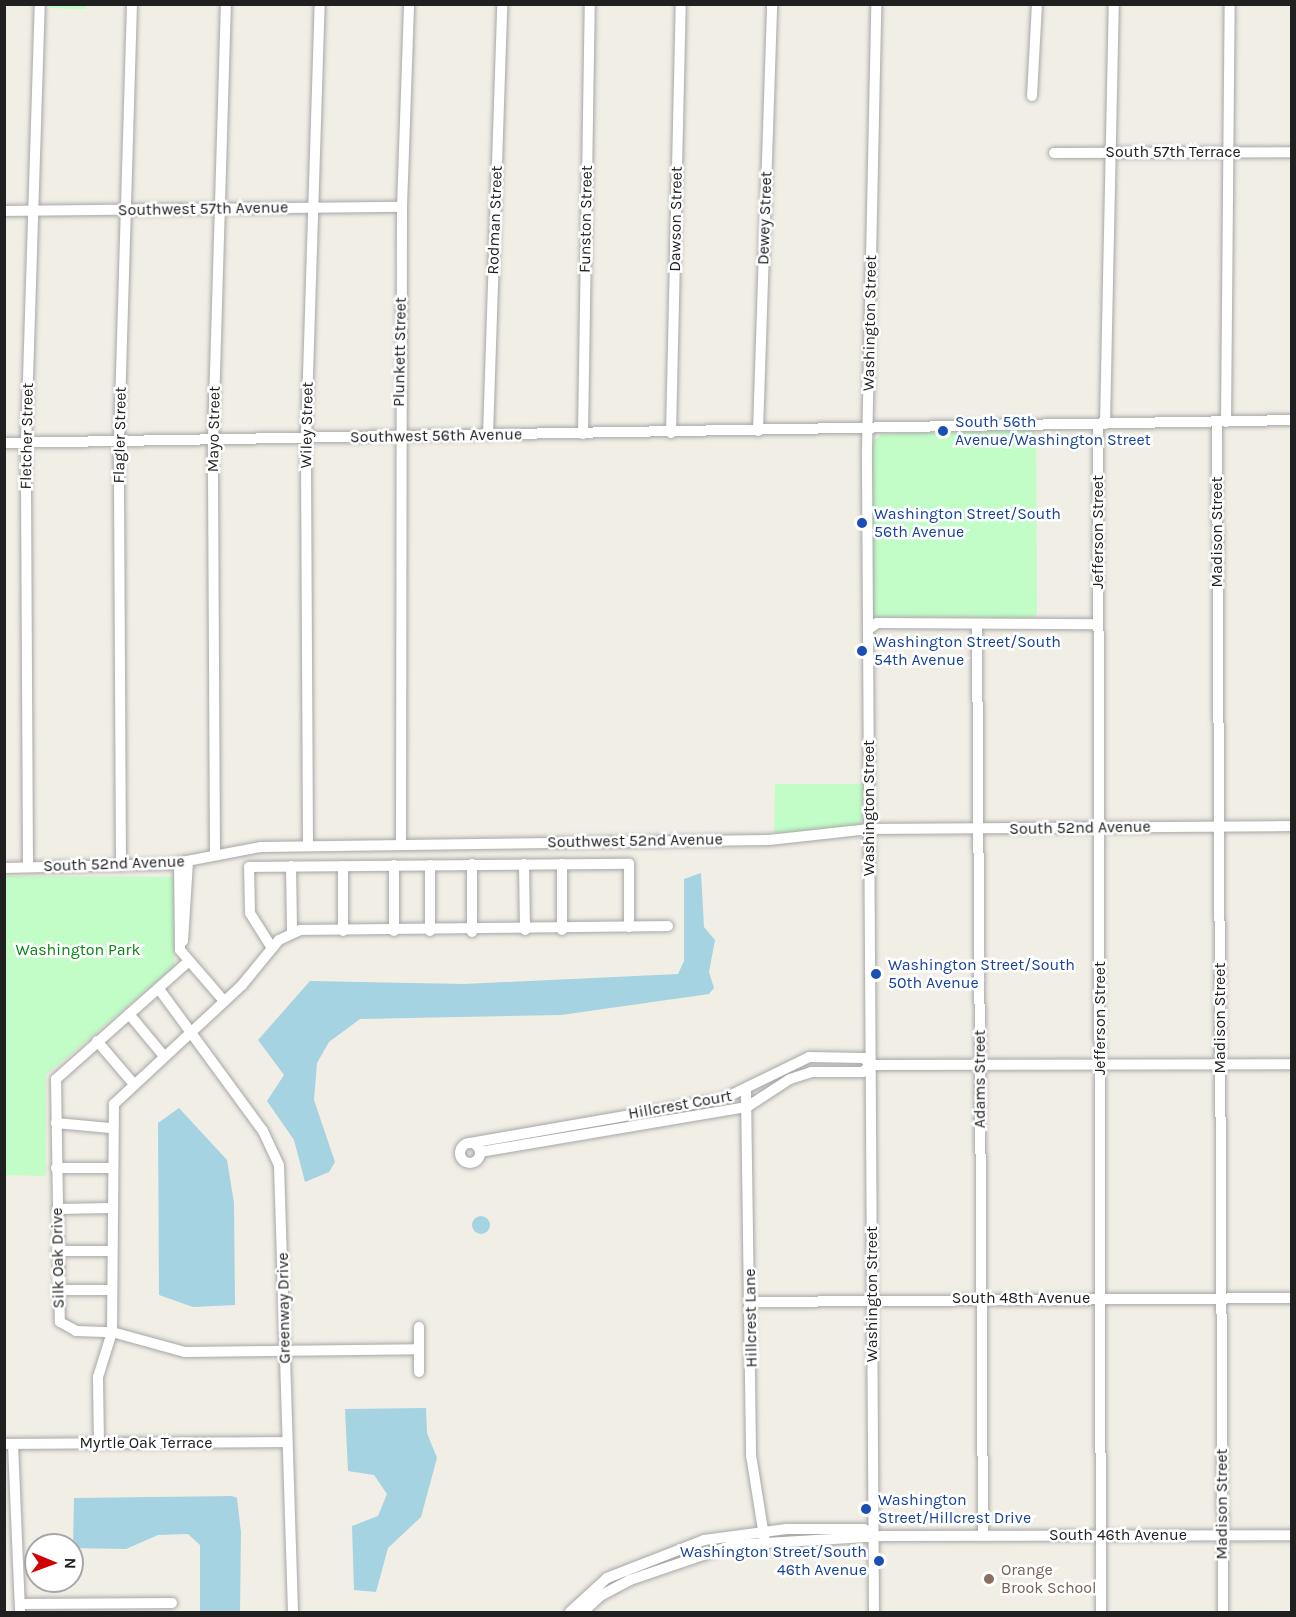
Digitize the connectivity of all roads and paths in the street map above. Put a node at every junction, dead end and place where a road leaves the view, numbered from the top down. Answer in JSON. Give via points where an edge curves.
{"nodes":[{"id":1,"x":40,"y":4,"type":"edge"},
{"id":2,"x":132,"y":4,"type":"edge"},
{"id":3,"x":226,"y":4,"type":"edge"},
{"id":4,"x":320,"y":4,"type":"edge"},
{"id":5,"x":409,"y":4,"type":"edge"},
{"id":6,"x":502,"y":4,"type":"edge"},
{"id":7,"x":590,"y":4,"type":"edge"},
{"id":8,"x":681,"y":4,"type":"edge"},
{"id":9,"x":771,"y":4,"type":"edge"},
{"id":10,"x":876,"y":4,"type":"edge"},
{"id":11,"x":1037,"y":4,"type":"edge"},
{"id":12,"x":1114,"y":4,"type":"edge"},
{"id":13,"x":1230,"y":4,"type":"edge"},
{"id":14,"x":1032,"y":96,"type":"dead end"},
{"id":15,"x":1228,"y":151,"type":"junction"},
{"id":16,"x":1109,"y":152,"type":"junction"},
{"id":17,"x":1292,"y":152,"type":"edge"},
{"id":18,"x":1054,"y":153,"type":"dead end"},
{"id":19,"x":402,"y":207,"type":"junction"},
{"id":20,"x":219,"y":208,"type":"junction"},
{"id":21,"x":310,"y":208,"type":"junction"},
{"id":22,"x":125,"y":210,"type":"junction"},
{"id":23,"x":4,"y":211,"type":"edge"},
{"id":24,"x":34,"y":211,"type":"junction"},
{"id":25,"x":1292,"y":420,"type":"edge"},
{"id":26,"x":1221,"y":423,"type":"junction"},
{"id":27,"x":1101,"y":424,"type":"junction"},
{"id":28,"x":867,"y":430,"type":"junction"},
{"id":29,"x":758,"y":431,"type":"junction"},
{"id":30,"x":671,"y":433,"type":"junction"},
{"id":31,"x":583,"y":434,"type":"junction"},
{"id":32,"x":488,"y":435,"type":"junction"},
{"id":33,"x":399,"y":436,"type":"junction"},
{"id":34,"x":306,"y":439,"type":"junction"},
{"id":35,"x":213,"y":440,"type":"junction"},
{"id":36,"x":119,"y":441,"type":"junction"},
{"id":37,"x":26,"y":442,"type":"junction"},
{"id":38,"x":4,"y":443,"type":"edge"},
{"id":39,"x":977,"y":624,"type":"junction"},
{"id":40,"x":1098,"y":624,"type":"junction"},
{"id":41,"x":869,"y":629,"type":"junction"},
{"id":42,"x":1292,"y":826,"type":"edge"},
{"id":43,"x":1219,"y":827,"type":"junction"},
{"id":44,"x":1100,"y":828,"type":"junction"},
{"id":45,"x":869,"y":829,"type":"junction"},
{"id":46,"x":978,"y":830,"type":"junction"},
{"id":47,"x":401,"y":844,"type":"junction"},
{"id":48,"x":308,"y":846,"type":"junction"},
{"id":49,"x":215,"y":855,"type":"junction"},
{"id":50,"x":183,"y":863,"type":"junction"},
{"id":51,"x":472,"y":864,"type":"junction"},
{"id":52,"x":524,"y":864,"type":"junction"},
{"id":53,"x":562,"y":864,"type":"junction"},
{"id":54,"x":394,"y":865,"type":"junction"},
{"id":55,"x":430,"y":865,"type":"junction"},
{"id":56,"x":121,"y":866,"type":"junction"},
{"id":57,"x":291,"y":866,"type":"junction"},
{"id":58,"x":343,"y":866,"type":"junction"},
{"id":59,"x":28,"y":867,"type":"junction"},
{"id":60,"x":4,"y":868,"type":"edge"},
{"id":61,"x":668,"y":926,"type":"dead end"},
{"id":62,"x":629,"y":927,"type":"junction"},
{"id":63,"x":343,"y":930,"type":"junction"},
{"id":64,"x":525,"y":930,"type":"junction"},
{"id":65,"x":562,"y":930,"type":"junction"},
{"id":66,"x":292,"y":931,"type":"junction"},
{"id":67,"x":394,"y":931,"type":"junction"},
{"id":68,"x":430,"y":932,"type":"junction"},
{"id":69,"x":472,"y":932,"type":"junction"},
{"id":70,"x":272,"y":948,"type":"junction"},
{"id":71,"x":189,"y":961,"type":"junction"},
{"id":72,"x":159,"y":989,"type":"junction"},
{"id":73,"x":224,"y":1001,"type":"junction"},
{"id":74,"x":129,"y":1014,"type":"junction"},
{"id":75,"x":192,"y":1031,"type":"junction"},
{"id":76,"x":97,"y":1041,"type":"junction"},
{"id":77,"x":163,"y":1055,"type":"junction"},
{"id":78,"x":1100,"y":1064,"type":"junction"},
{"id":79,"x":1220,"y":1064,"type":"junction"},
{"id":80,"x":1292,"y":1064,"type":"edge"},
{"id":81,"x":870,"y":1065,"type":"junction"},
{"id":82,"x":980,"y":1065,"type":"junction"},
{"id":83,"x":132,"y":1082,"type":"junction"},
{"id":84,"x":746,"y":1092,"type":"junction"},
{"id":85,"x":747,"y":1107,"type":"junction"},
{"id":86,"x":56,"y":1123,"type":"junction"},
{"id":87,"x":110,"y":1128,"type":"junction"},
{"id":88,"x":470,"y":1143,"type":"junction"},
{"id":89,"x":480,"y":1152,"type":"junction"},
{"id":90,"x":56,"y":1168,"type":"junction"},
{"id":91,"x":111,"y":1168,"type":"junction"},
{"id":92,"x":111,"y":1208,"type":"junction"},
{"id":93,"x":57,"y":1209,"type":"junction"},
{"id":94,"x":57,"y":1251,"type":"junction"},
{"id":95,"x":111,"y":1251,"type":"junction"},
{"id":96,"x":57,"y":1290,"type":"junction"},
{"id":97,"x":111,"y":1290,"type":"junction"},
{"id":98,"x":1100,"y":1298,"type":"junction"},
{"id":99,"x":1221,"y":1298,"type":"junction"},
{"id":100,"x":1292,"y":1298,"type":"edge"},
{"id":101,"x":872,"y":1299,"type":"junction"},
{"id":102,"x":981,"y":1299,"type":"junction"},
{"id":103,"x":751,"y":1302,"type":"junction"},
{"id":104,"x":419,"y":1327,"type":"dead end"},
{"id":105,"x":112,"y":1332,"type":"junction"},
{"id":106,"x":419,"y":1349,"type":"junction"},
{"id":107,"x":285,"y":1351,"type":"junction"},
{"id":108,"x":419,"y":1372,"type":"dead end"},
{"id":109,"x":287,"y":1442,"type":"junction"},
{"id":110,"x":99,"y":1443,"type":"junction"},
{"id":111,"x":9,"y":1444,"type":"edge"},
{"id":112,"x":759,"y":1530,"type":"junction"},
{"id":113,"x":983,"y":1534,"type":"junction"},
{"id":114,"x":1101,"y":1535,"type":"junction"},
{"id":115,"x":1222,"y":1535,"type":"junction"},
{"id":116,"x":1292,"y":1535,"type":"edge"},
{"id":117,"x":873,"y":1536,"type":"junction"},
{"id":118,"x":765,"y":1542,"type":"junction"},
{"id":119,"x":172,"y":1603,"type":"dead end"},
{"id":120,"x":21,"y":1608,"type":"edge"},
{"id":121,"x":293,"y":1612,"type":"edge"},
{"id":122,"x":570,"y":1612,"type":"edge"},
{"id":123,"x":583,"y":1612,"type":"edge"},
{"id":124,"x":874,"y":1612,"type":"edge"},
{"id":125,"x":1101,"y":1612,"type":"edge"},
{"id":126,"x":1223,"y":1612,"type":"edge"}],
"edges":[{"from":1,"to":24,"type":"street","name":"Fletcher Street"},
{"from":2,"to":22,"type":"street","name":"Flagler Street"},
{"from":3,"to":20,"type":"street","name":"Mayo Street"},
{"from":4,"to":21,"type":"street","name":"Wiley Street"},
{"from":5,"to":19,"type":"street","name":"Plunkett Street"},
{"from":6,"to":32,"type":"street","name":"Rodman Street"},
{"from":7,"to":31,"type":"street","name":"Funston Street"},
{"from":8,"to":30,"type":"street","name":"Dawson Street"},
{"from":9,"to":29,"type":"street","name":"Dewey Street"},
{"from":10,"to":28,"type":"street","name":"Washington Street"},
{"from":11,"to":14,"type":"street"},
{"from":12,"to":16,"type":"street","name":"Jefferson Street"},
{"from":13,"to":15,"type":"street","name":"Madison Street"},
{"from":15,"to":16,"type":"street","name":"South 57th Terrace"},
{"from":15,"to":17,"type":"street","name":"South 57th Terrace"},
{"from":15,"to":26,"type":"street","name":"Madison Street"},
{"from":16,"to":18,"type":"street","name":"South 57th Terrace"},
{"from":16,"to":27,"type":"street","name":"Jefferson Street"},
{"from":19,"to":21,"type":"street","name":"Southwest 57th Avenue"},
{"from":19,"to":33,"type":"street","name":"Plunkett Street"},
{"from":20,"to":21,"type":"street","name":"Southwest 57th Avenue"},
{"from":20,"to":22,"type":"street","name":"Southwest 57th Avenue"},
{"from":20,"to":35,"type":"street","name":"Mayo Street"},
{"from":21,"to":34,"type":"street","name":"Wiley Street"},
{"from":22,"to":24,"type":"street","name":"Southwest 57th Avenue"},
{"from":22,"to":36,"type":"street","name":"Flagler Street"},
{"from":23,"to":24,"type":"street","name":"Southwest 57th Avenue"},
{"from":24,"to":37,"type":"street","name":"Fletcher Street"},
{"from":25,"to":26,"type":"street","name":"Southwest 56th Avenue"},
{"from":26,"to":27,"type":"street","name":"Southwest 56th Avenue"},
{"from":26,"to":43,"type":"street","name":"Madison Street"},
{"from":27,"to":28,"type":"street","name":"Southwest 56th Avenue"},
{"from":27,"to":40,"type":"street","name":"Jefferson Street"},
{"from":28,"to":29,"type":"street","name":"Southwest 56th Avenue"},
{"from":28,"to":41,"type":"street","name":"Washington Street"},
{"from":29,"to":30,"type":"street","name":"Southwest 56th Avenue"},
{"from":30,"to":31,"type":"street","name":"Southwest 56th Avenue"},
{"from":31,"to":32,"type":"street","name":"Southwest 56th Avenue"},
{"from":32,"to":33,"type":"street","name":"Southwest 56th Avenue"},
{"from":33,"to":34,"type":"street","name":"Southwest 56th Avenue"},
{"from":33,"to":47,"type":"street","name":"Plunkett Street"},
{"from":34,"to":35,"type":"street","name":"Southwest 56th Avenue"},
{"from":34,"to":48,"type":"street","name":"Wiley Street"},
{"from":35,"to":36,"type":"street","name":"Southwest 56th Avenue"},
{"from":35,"to":49,"type":"street","name":"Mayo Street"},
{"from":36,"to":37,"type":"street","name":"Southwest 56th Avenue"},
{"from":36,"to":56,"type":"street","name":"Flagler Street"},
{"from":37,"to":38,"type":"street","name":"Southwest 56th Avenue"},
{"from":37,"to":59,"type":"street","name":"Fletcher Street"},
{"from":39,"to":40,"type":"street"},
{"from":39,"to":41,"type":"street","via":[[877,623]]},
{"from":39,"to":46,"type":"street","name":"Adams Street"},
{"from":40,"to":44,"type":"street","name":"Jefferson Street"},
{"from":41,"to":45,"type":"street","name":"Washington Street"},
{"from":42,"to":43,"type":"street","name":"South 52nd Avenue"},
{"from":43,"to":44,"type":"street","name":"South 52nd Avenue"},
{"from":43,"to":79,"type":"street","name":"Madison Street"},
{"from":44,"to":46,"type":"street","name":"South 52nd Avenue"},
{"from":44,"to":78,"type":"street","name":"Jefferson Street"},
{"from":45,"to":46,"type":"street","name":"South 52nd Avenue"},
{"from":45,"to":47,"type":"street","name":"Southwest 52nd Avenue","via":[[769,840]]},
{"from":45,"to":81,"type":"street","name":"Washington Street"},
{"from":46,"to":82,"type":"street","name":"Adams Street"},
{"from":47,"to":48,"type":"street","name":"South 52nd Avenue"},
{"from":48,"to":49,"type":"street","name":"South 52nd Avenue"},
{"from":49,"to":50,"type":"street","name":"South 52nd Avenue"},
{"from":50,"to":56,"type":"street","name":"South 52nd Avenue"},
{"from":50,"to":71,"type":"street","via":[[188,927],[180,950]]},
{"from":51,"to":52,"type":"street"},
{"from":51,"to":55,"type":"street"},
{"from":51,"to":69,"type":"street"},
{"from":52,"to":53,"type":"street"},
{"from":52,"to":64,"type":"street"},
{"from":53,"to":62,"type":"street","via":[[629,864]]},
{"from":53,"to":65,"type":"street"},
{"from":54,"to":55,"type":"street"},
{"from":54,"to":58,"type":"street"},
{"from":54,"to":67,"type":"street"},
{"from":55,"to":68,"type":"street"},
{"from":56,"to":59,"type":"street","name":"South 52nd Avenue"},
{"from":57,"to":58,"type":"street"},
{"from":57,"to":66,"type":"street"},
{"from":57,"to":70,"type":"street","via":[[249,867],[249,914]]},
{"from":58,"to":63,"type":"street"},
{"from":59,"to":60,"type":"street","name":"South 52nd Avenue"},
{"from":61,"to":62,"type":"street"},
{"from":62,"to":65,"type":"street"},
{"from":63,"to":66,"type":"street"},
{"from":63,"to":67,"type":"street"},
{"from":64,"to":65,"type":"street"},
{"from":64,"to":69,"type":"street"},
{"from":66,"to":70,"type":"street"},
{"from":67,"to":68,"type":"street"},
{"from":68,"to":69,"type":"street"},
{"from":70,"to":73,"type":"street"},
{"from":71,"to":72,"type":"street","name":"Silk Oak Drive"},
{"from":71,"to":73,"type":"street"},
{"from":72,"to":74,"type":"street","name":"Silk Oak Drive"},
{"from":72,"to":75,"type":"street","name":"Greenway Drive"},
{"from":73,"to":75,"type":"street"},
{"from":74,"to":76,"type":"street","name":"Silk Oak Drive"},
{"from":74,"to":77,"type":"street"},
{"from":75,"to":77,"type":"street"},
{"from":75,"to":107,"type":"street","name":"Greenway Drive","via":[[277,1158]]},
{"from":76,"to":83,"type":"street"},
{"from":76,"to":86,"type":"street","name":"Silk Oak Drive","via":[[59,1073]]},
{"from":77,"to":83,"type":"street"},
{"from":78,"to":79,"type":"street"},
{"from":78,"to":82,"type":"street"},
{"from":78,"to":98,"type":"street","name":"Jefferson Street"},
{"from":79,"to":80,"type":"street"},
{"from":79,"to":99,"type":"street","name":"Madison Street"},
{"from":81,"to":82,"type":"street"},
{"from":81,"to":84,"type":"street","name":"Hillcrest Court","via":[[864,1058],[809,1057]]},
{"from":81,"to":85,"type":"street","name":"Hillcrest Court","via":[[863,1072],[811,1072],[790,1078]]},
{"from":81,"to":101,"type":"street","name":"Washington Street"},
{"from":82,"to":102,"type":"street","name":"Adams Street"},
{"from":83,"to":87,"type":"street","via":[[114,1104]]},
{"from":84,"to":85,"type":"street","name":"Hillcrest Lane"},
{"from":84,"to":88,"type":"street","name":"Hillcrest Court"},
{"from":85,"to":89,"type":"street","name":"Hillcrest Court"},
{"from":85,"to":103,"type":"street","name":"Hillcrest Lane"},
{"from":86,"to":87,"type":"street"},
{"from":86,"to":90,"type":"street","name":"Silk Oak Drive"},
{"from":87,"to":91,"type":"street"},
{"from":88,"to":89,"type":"street"},
{"from":88,"to":89,"type":"street","name":"Hillcrest Court","via":[[461,1149],[463,1159],[474,1162]]},
{"from":90,"to":91,"type":"street"},
{"from":90,"to":93,"type":"street","name":"Silk Oak Drive"},
{"from":91,"to":92,"type":"street"},
{"from":92,"to":93,"type":"street"},
{"from":92,"to":95,"type":"street"},
{"from":93,"to":94,"type":"street","name":"Silk Oak Drive"},
{"from":94,"to":95,"type":"street"},
{"from":94,"to":96,"type":"street","name":"Silk Oak Drive"},
{"from":95,"to":97,"type":"street"},
{"from":96,"to":97,"type":"street"},
{"from":96,"to":105,"type":"street","name":"Silk Oak Drive","via":[[65,1326]]},
{"from":97,"to":105,"type":"street"},
{"from":98,"to":99,"type":"street","name":"South 48th Avenue"},
{"from":98,"to":102,"type":"street","name":"South 48th Avenue"},
{"from":98,"to":114,"type":"street","name":"Jefferson Street"},
{"from":99,"to":100,"type":"street","name":"South 48th Avenue"},
{"from":99,"to":115,"type":"street","name":"Madison Street"},
{"from":101,"to":102,"type":"street","name":"South 48th Avenue"},
{"from":101,"to":103,"type":"street","name":"South 48th Avenue"},
{"from":101,"to":117,"type":"street","name":"Washington Street"},
{"from":102,"to":113,"type":"street","name":"Adams Street"},
{"from":103,"to":112,"type":"street","name":"Hillcrest Lane","via":[[751,1455]]},
{"from":104,"to":106,"type":"street"},
{"from":105,"to":107,"type":"street","name":"Silk Oak Drive","via":[[179,1352]]},
{"from":105,"to":110,"type":"street","via":[[98,1377]]},
{"from":106,"to":107,"type":"street","name":"Silk Oak Drive"},
{"from":106,"to":108,"type":"street"},
{"from":107,"to":109,"type":"street","name":"Greenway Drive"},
{"from":109,"to":110,"type":"street","name":"Myrtle Oak Terrace"},
{"from":109,"to":121,"type":"street","name":"Greenway Drive"},
{"from":110,"to":111,"type":"street","name":"Myrtle Oak Terrace"},
{"from":111,"to":120,"type":"street"},
{"from":112,"to":117,"type":"street","name":"South 46th Avenue","via":[[864,1529]]},
{"from":112,"to":118,"type":"street","name":"Hillcrest Lane"},
{"from":112,"to":122,"type":"street","name":"South 46th Avenue","via":[[704,1540],[626,1569],[594,1587]]},
{"from":113,"to":114,"type":"street","name":"South 46th Avenue"},
{"from":113,"to":117,"type":"street","name":"South 46th Avenue"},
{"from":114,"to":115,"type":"street","name":"South 46th Avenue"},
{"from":114,"to":125,"type":"street","name":"Jefferson Street"},
{"from":115,"to":116,"type":"street","name":"South 46th Avenue"},
{"from":115,"to":126,"type":"street","name":"Madison Street"},
{"from":117,"to":118,"type":"street","name":"South 46th Avenue","via":[[865,1541]]},
{"from":117,"to":124,"type":"street","name":"Washington Street"},
{"from":118,"to":123,"type":"street","name":"South 46th Avenue","via":[[682,1560],[606,1592]]},
{"from":119,"to":120,"type":"street"}]}
